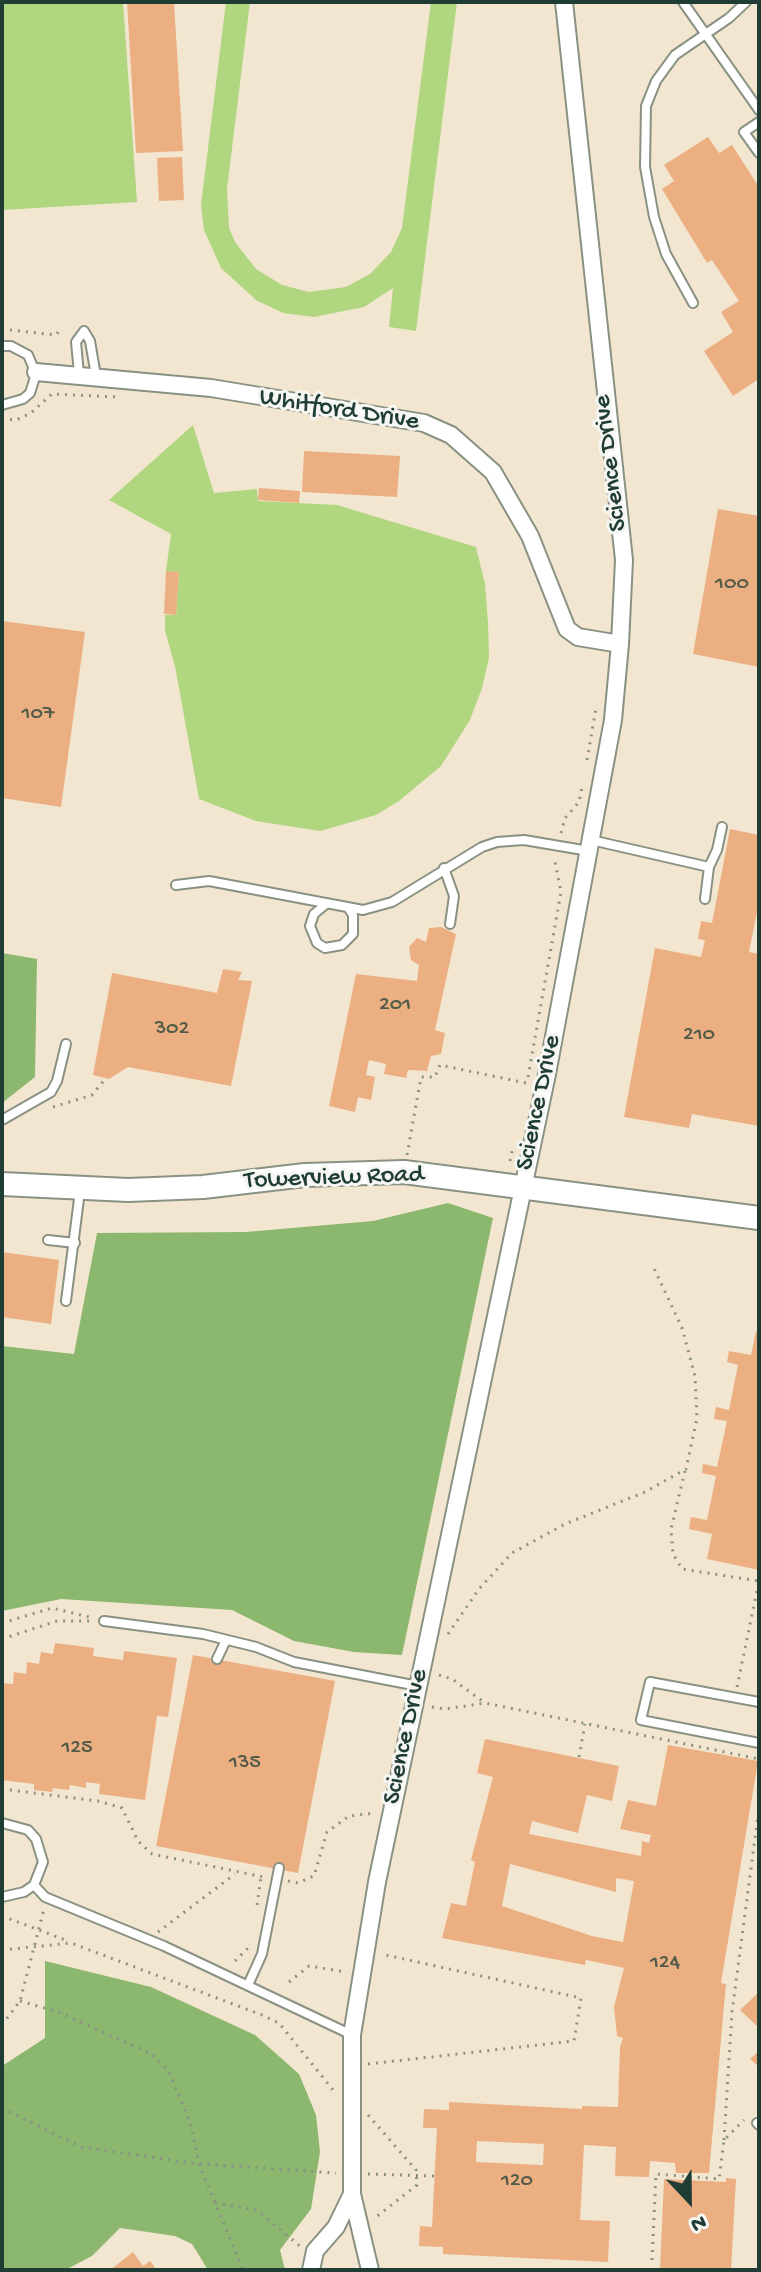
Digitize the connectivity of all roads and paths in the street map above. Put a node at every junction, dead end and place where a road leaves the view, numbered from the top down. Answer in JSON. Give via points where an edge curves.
{"nodes":[{"id":1,"x":564,"y":2,"type":"edge"},
{"id":2,"x":683,"y":2,"type":"edge"},
{"id":3,"x":746,"y":2,"type":"edge"},
{"id":4,"x":706,"y":34,"type":"junction"},
{"id":5,"x":759,"y":110,"type":"edge"},
{"id":6,"x":759,"y":122,"type":"edge"},
{"id":7,"x":759,"y":153,"type":"edge"},
{"id":8,"x":693,"y":303,"type":"dead end"},
{"id":9,"x":61,"y":328,"type":"dead end"},
{"id":10,"x":2,"y":329,"type":"edge"},
{"id":11,"x":2,"y":346,"type":"edge"},
{"id":12,"x":36,"y":372,"type":"junction"},
{"id":13,"x":121,"y":397,"type":"dead end"},
{"id":14,"x":2,"y":405,"type":"edge"},
{"id":15,"x":2,"y":419,"type":"edge"},
{"id":16,"x":620,"y":644,"type":"junction"},
{"id":17,"x":597,"y":702,"type":"dead end"},
{"id":18,"x":585,"y":769,"type":"dead end"},
{"id":19,"x":583,"y":782,"type":"dead end"},
{"id":20,"x":722,"y":827,"type":"dead end"},
{"id":21,"x":560,"y":835,"type":"dead end"},
{"id":22,"x":590,"y":845,"type":"junction"},
{"id":23,"x":554,"y":857,"type":"dead end"},
{"id":24,"x":709,"y":867,"type":"junction"},
{"id":25,"x":444,"y":868,"type":"junction"},
{"id":26,"x":176,"y":885,"type":"dead end"},
{"id":27,"x":705,"y":899,"type":"dead end"},
{"id":28,"x":326,"y":904,"type":"junction"},
{"id":29,"x":349,"y":909,"type":"junction"},
{"id":30,"x":450,"y":924,"type":"dead end"},
{"id":31,"x":66,"y":1044,"type":"dead end"},
{"id":32,"x":106,"y":1078,"type":"dead end"},
{"id":33,"x":526,"y":1083,"type":"junction"},
{"id":34,"x":524,"y":1097,"type":"dead end"},
{"id":35,"x":47,"y":1109,"type":"dead end"},
{"id":36,"x":2,"y":1120,"type":"edge"},
{"id":37,"x":515,"y":1138,"type":"dead end"},
{"id":38,"x":510,"y":1161,"type":"dead end"},
{"id":39,"x":404,"y":1172,"type":"junction"},
{"id":40,"x":2,"y":1184,"type":"edge"},
{"id":41,"x":523,"y":1186,"type":"junction"},
{"id":42,"x":80,"y":1190,"type":"junction"},
{"id":43,"x":759,"y":1218,"type":"edge"},
{"id":44,"x":48,"y":1240,"type":"dead end"},
{"id":45,"x":75,"y":1243,"type":"junction"},
{"id":46,"x":653,"y":1266,"type":"dead end"},
{"id":47,"x":66,"y":1301,"type":"dead end"},
{"id":48,"x":686,"y":1469,"type":"junction"},
{"id":49,"x":759,"y":1581,"type":"edge"},
{"id":50,"x":104,"y":1621,"type":"junction"},
{"id":51,"x":2,"y":1623,"type":"edge"},
{"id":52,"x":448,"y":1634,"type":"dead end"},
{"id":53,"x":2,"y":1639,"type":"edge"},
{"id":54,"x":226,"y":1640,"type":"junction"},
{"id":55,"x":217,"y":1659,"type":"dead end"},
{"id":56,"x":439,"y":1675,"type":"dead end"},
{"id":57,"x":418,"y":1686,"type":"junction"},
{"id":58,"x":735,"y":1697,"type":"junction"},
{"id":59,"x":759,"y":1702,"type":"edge"},
{"id":60,"x":485,"y":1703,"type":"junction"},
{"id":61,"x":432,"y":1707,"type":"dead end"},
{"id":62,"x":585,"y":1724,"type":"junction"},
{"id":63,"x":759,"y":1743,"type":"edge"},
{"id":64,"x":579,"y":1757,"type":"dead end"},
{"id":65,"x":759,"y":1759,"type":"edge"},
{"id":66,"x":2,"y":1789,"type":"edge"},
{"id":67,"x":759,"y":1808,"type":"edge"},
{"id":68,"x":376,"y":1813,"type":"dead end"},
{"id":69,"x":2,"y":1823,"type":"edge"},
{"id":70,"x":279,"y":1868,"type":"dead end"},
{"id":71,"x":237,"y":1873,"type":"junction"},
{"id":72,"x":261,"y":1877,"type":"junction"},
{"id":73,"x":277,"y":1880,"type":"junction"},
{"id":74,"x":34,"y":1885,"type":"junction"},
{"id":75,"x":2,"y":1897,"type":"edge"},
{"id":76,"x":45,"y":1897,"type":"junction"},
{"id":77,"x":2,"y":1916,"type":"edge"},
{"id":78,"x":256,"y":1917,"type":"dead end"},
{"id":79,"x":40,"y":1930,"type":"junction"},
{"id":80,"x":254,"y":1930,"type":"dead end"},
{"id":81,"x":149,"y":1940,"type":"junction"},
{"id":82,"x":71,"y":1943,"type":"junction"},
{"id":83,"x":35,"y":1947,"type":"junction"},
{"id":84,"x":2,"y":1950,"type":"edge"},
{"id":85,"x":365,"y":1950,"type":"junction"},
{"id":86,"x":235,"y":1961,"type":"dead end"},
{"id":87,"x":346,"y":1972,"type":"dead end"},
{"id":88,"x":289,"y":1982,"type":"dead end"},
{"id":89,"x":248,"y":1985,"type":"junction"},
{"id":90,"x":20,"y":2001,"type":"junction"},
{"id":91,"x":2,"y":2025,"type":"edge"},
{"id":92,"x":352,"y":2035,"type":"junction"},
{"id":93,"x":350,"y":2066,"type":"junction"},
{"id":94,"x":333,"y":2090,"type":"dead end"},
{"id":95,"x":352,"y":2097,"type":"junction"},
{"id":96,"x":2,"y":2108,"type":"edge"},
{"id":97,"x":2,"y":2114,"type":"edge"},
{"id":98,"x":755,"y":2122,"type":"edge"},
{"id":99,"x":724,"y":2140,"type":"junction"},
{"id":100,"x":2,"y":2145,"type":"edge"},
{"id":101,"x":199,"y":2164,"type":"junction"},
{"id":102,"x":339,"y":2173,"type":"dead end"},
{"id":103,"x":368,"y":2174,"type":"dead end"},
{"id":104,"x":416,"y":2175,"type":"junction"},
{"id":105,"x":435,"y":2176,"type":"dead end"},
{"id":106,"x":352,"y":2194,"type":"junction"},
{"id":107,"x":215,"y":2203,"type":"junction"},
{"id":108,"x":361,"y":2238,"type":"junction"},
{"id":109,"x":327,"y":2239,"type":"junction"},
{"id":110,"x":652,"y":2260,"type":"dead end"},
{"id":111,"x":311,"y":2264,"type":"edge"},
{"id":112,"x":243,"y":2270,"type":"edge"},
{"id":113,"x":370,"y":2270,"type":"edge"}],
"edges":[{"from":1,"to":16,"type":"street","name":"Science Drive","via":[[624,560]]},
{"from":2,"to":4,"type":"lane"},
{"from":3,"to":4,"type":"lane"},
{"from":4,"to":5,"type":"lane"},
{"from":4,"to":8,"type":"lane","via":[[664,66],[646,106],[645,167],[654,217],[666,254]]},
{"from":6,"to":7,"type":"lane","via":[[744,132]]},
{"from":9,"to":10,"type":"path","via":[[56,335]]},
{"from":11,"to":12,"type":"lane","via":[[21,349]]},
{"from":12,"to":14,"type":"lane","via":[[35,384],[23,399]]},
{"from":12,"to":16,"type":"street","name":"Whitford Drive","via":[[211,388],[424,423],[451,435],[493,472],[530,536],[567,629],[578,637]]},
{"from":13,"to":15,"type":"path","via":[[52,394],[31,413]]},
{"from":16,"to":22,"type":"street","name":"Science Drive","via":[[613,720]]},
{"from":17,"to":18,"type":"path"},
{"from":19,"to":21,"type":"path","via":[[579,802],[565,818]]},
{"from":20,"to":24,"type":"lane"},
{"from":22,"to":24,"type":"lane"},
{"from":22,"to":25,"type":"lane","via":[[510,840],[482,847]]},
{"from":22,"to":41,"type":"street","name":"Science Drive"},
{"from":23,"to":33,"type":"path","via":[[561,892]]},
{"from":24,"to":27,"type":"lane"},
{"from":25,"to":29,"type":"lane","via":[[392,902]]},
{"from":25,"to":30,"type":"lane","via":[[454,896]]},
{"from":26,"to":28,"type":"lane","via":[[209,881]]},
{"from":28,"to":29,"type":"lane"},
{"from":28,"to":29,"type":"lane","via":[[310,926],[325,948],[342,945],[353,934]]},
{"from":31,"to":36,"type":"lane","via":[[51,1092]]},
{"from":32,"to":35,"type":"path","via":[[92,1095]]},
{"from":33,"to":34,"type":"path"},
{"from":33,"to":39,"type":"path","via":[[440,1065],[435,1077],[421,1077]]},
{"from":37,"to":38,"type":"path"},
{"from":39,"to":41,"type":"street","name":"Towerview Road"},
{"from":39,"to":42,"type":"street","name":"Towerview Road"},
{"from":40,"to":42,"type":"street","name":"Towerview Road"},
{"from":41,"to":43,"type":"street","name":"Towerview Road"},
{"from":41,"to":57,"type":"street","name":"Science Drive"},
{"from":42,"to":45,"type":"lane"},
{"from":44,"to":45,"type":"lane"},
{"from":45,"to":47,"type":"lane"},
{"from":46,"to":48,"type":"path","via":[[682,1328],[695,1376],[697,1418]]},
{"from":48,"to":49,"type":"path","via":[[671,1529],[673,1554],[682,1569]]},
{"from":48,"to":52,"type":"path","via":[[512,1553]]},
{"from":49,"to":58,"type":"path"},
{"from":50,"to":51,"type":"path","via":[[52,1608]]},
{"from":50,"to":53,"type":"path","via":[[57,1621]]},
{"from":50,"to":54,"type":"lane"},
{"from":54,"to":55,"type":"lane"},
{"from":54,"to":57,"type":"lane","via":[[294,1662]]},
{"from":56,"to":60,"type":"path"},
{"from":57,"to":85,"type":"street","name":"Science Drive"},
{"from":58,"to":59,"type":"lane"},
{"from":58,"to":63,"type":"lane","via":[[650,1682],[641,1720]]},
{"from":60,"to":61,"type":"path"},
{"from":60,"to":62,"type":"path"},
{"from":62,"to":64,"type":"path"},
{"from":62,"to":65,"type":"path"},
{"from":66,"to":71,"type":"path","via":[[122,1808],[138,1841],[152,1854]]},
{"from":67,"to":99,"type":"path","via":[[732,2012]]},
{"from":68,"to":73,"type":"path","via":[[349,1816],[327,1832],[314,1876],[298,1883]]},
{"from":69,"to":74,"type":"lane","via":[[17,1824],[36,1839],[43,1862]]},
{"from":70,"to":73,"type":"lane"},
{"from":71,"to":72,"type":"path"},
{"from":71,"to":81,"type":"path"},
{"from":72,"to":73,"type":"path"},
{"from":72,"to":78,"type":"path"},
{"from":73,"to":89,"type":"lane","via":[[262,1954]]},
{"from":74,"to":75,"type":"lane"},
{"from":74,"to":76,"type":"lane"},
{"from":76,"to":79,"type":"path"},
{"from":76,"to":81,"type":"lane"},
{"from":77,"to":79,"type":"path"},
{"from":79,"to":82,"type":"path"},
{"from":79,"to":83,"type":"path"},
{"from":80,"to":86,"type":"path","via":[[252,1944]]},
{"from":81,"to":89,"type":"lane"},
{"from":82,"to":83,"type":"path"},
{"from":82,"to":94,"type":"path","via":[[279,2023]]},
{"from":83,"to":84,"type":"path"},
{"from":83,"to":90,"type":"path"},
{"from":85,"to":92,"type":"street","name":"Science Drive"},
{"from":85,"to":93,"type":"path","via":[[581,1998],[574,2041]]},
{"from":87,"to":88,"type":"path","via":[[309,1966]]},
{"from":89,"to":92,"type":"lane"},
{"from":90,"to":91,"type":"path"},
{"from":90,"to":101,"type":"path","via":[[152,2054],[180,2093]]},
{"from":92,"to":93,"type":"street","name":"Science Drive"},
{"from":93,"to":95,"type":"street","name":"Science Drive"},
{"from":95,"to":104,"type":"path"},
{"from":95,"to":106,"type":"street","name":"Science Drive"},
{"from":96,"to":101,"type":"path","via":[[81,2147]]},
{"from":97,"to":100,"type":"path"},
{"from":98,"to":99,"type":"path"},
{"from":99,"to":110,"type":"path","via":[[719,2179],[656,2174]]},
{"from":101,"to":102,"type":"path"},
{"from":101,"to":107,"type":"path"},
{"from":103,"to":104,"type":"path"},
{"from":104,"to":105,"type":"path"},
{"from":104,"to":108,"type":"path","via":[[417,2185]]},
{"from":106,"to":108,"type":"street","name":"Science Drive"},
{"from":106,"to":109,"type":"street","name":"Science Drive"},
{"from":107,"to":111,"type":"path","via":[[257,2210],[279,2225]]},
{"from":107,"to":112,"type":"path"},
{"from":108,"to":109,"type":"street"},
{"from":108,"to":113,"type":"street","name":"Science Drive"},
{"from":109,"to":111,"type":"street","name":"Science Drive"}]}
